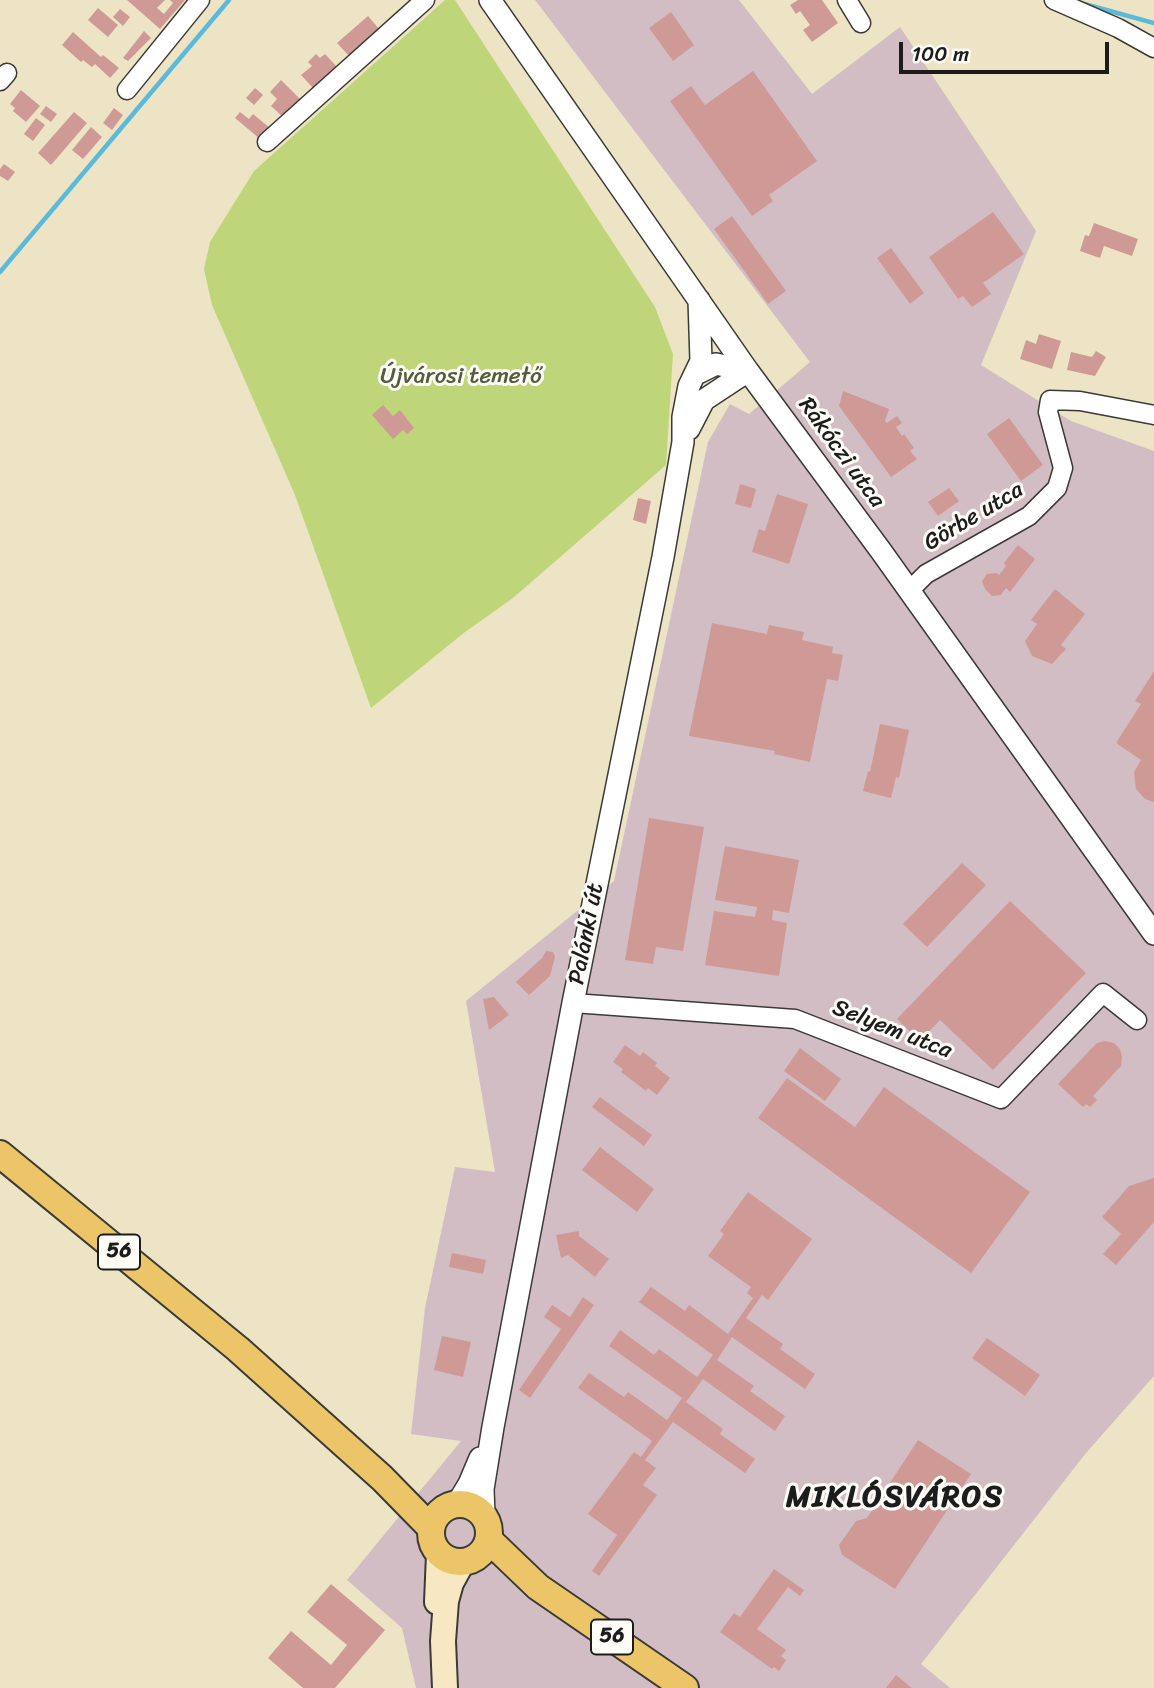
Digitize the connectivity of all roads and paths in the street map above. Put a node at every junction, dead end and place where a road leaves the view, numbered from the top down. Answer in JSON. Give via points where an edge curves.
{"nodes":[{"id":1,"x":200,"y":0,"type":"edge"},
{"id":2,"x":425,"y":0,"type":"edge"},
{"id":3,"x":490,"y":0,"type":"edge"},
{"id":4,"x":847,"y":0,"type":"edge"},
{"id":5,"x":1054,"y":0,"type":"edge"},
{"id":6,"x":862,"y":23,"type":"dead end"},
{"id":7,"x":1154,"y":48,"type":"edge"},
{"id":8,"x":127,"y":90,"type":"dead end"},
{"id":9,"x":267,"y":142,"type":"dead end"},
{"id":10,"x":699,"y":300,"type":"junction"},
{"id":11,"x":748,"y":371,"type":"junction"},
{"id":12,"x":696,"y":374,"type":"junction"},
{"id":13,"x":1154,"y":415,"type":"edge"},
{"id":14,"x":683,"y":442,"type":"junction"},
{"id":15,"x":909,"y":591,"type":"junction"},
{"id":16,"x":1154,"y":934,"type":"edge"},
{"id":17,"x":573,"y":1003,"type":"junction"},
{"id":18,"x":1137,"y":1020,"type":"dead end"},
{"id":19,"x":0,"y":1154,"type":"edge"},
{"id":20,"x":493,"y":1427,"type":"junction"},
{"id":21,"x":444,"y":1514,"type":"junction"},
{"id":22,"x":470,"y":1546,"type":"junction"},
{"id":23,"x":445,"y":1688,"type":"edge"},
{"id":24,"x":685,"y":1688,"type":"edge"}],
"edges":[{"from":1,"to":8,"type":"street"},
{"from":2,"to":9,"type":"street"},
{"from":3,"to":10,"type":"street","name":"Rákóczi utca"},
{"from":4,"to":6,"type":"street"},
{"from":5,"to":7,"type":"street"},
{"from":10,"to":11,"type":"street","name":"Rákóczi utca"},
{"from":10,"to":12,"type":"street","name":"Palánki út","via":[[703,347]]},
{"from":11,"to":12,"type":"street","via":[[716,364]]},
{"from":11,"to":14,"type":"street","name":"Palánki út","via":[[704,400]]},
{"from":11,"to":15,"type":"street","name":"Rákóczi utca"},
{"from":12,"to":14,"type":"street","name":"Palánki út","via":[[683,417]]},
{"from":13,"to":15,"type":"street","name":"Görbe utca","via":[[1050,400],[1048,412],[1063,468],[1057,488],[1029,516],[926,574]]},
{"from":14,"to":17,"type":"street","name":"Palánki út"},
{"from":15,"to":16,"type":"street","name":"Rákóczi utca"},
{"from":17,"to":18,"type":"street","name":"Selyem utca","via":[[795,1019],[1001,1098],[1103,993]]},
{"from":17,"to":20,"type":"street","name":"Palánki út"},
{"from":19,"to":21,"type":"main road","number":"56","via":[[238,1349],[382,1478]]},
{"from":20,"to":21,"type":"street","name":"Palánki út","via":[[470,1484]]},
{"from":20,"to":22,"type":"street","name":"Palánki út"},
{"from":21,"to":22,"type":"main road","number":"56","via":[[472,1506]]},
{"from":21,"to":22,"type":"main road","number":"56","via":[[434,1546]]},
{"from":22,"to":23,"type":"main road","name":"Palánki út","via":[[437,1619]]},
{"from":22,"to":24,"type":"main road","number":"56"}]}
